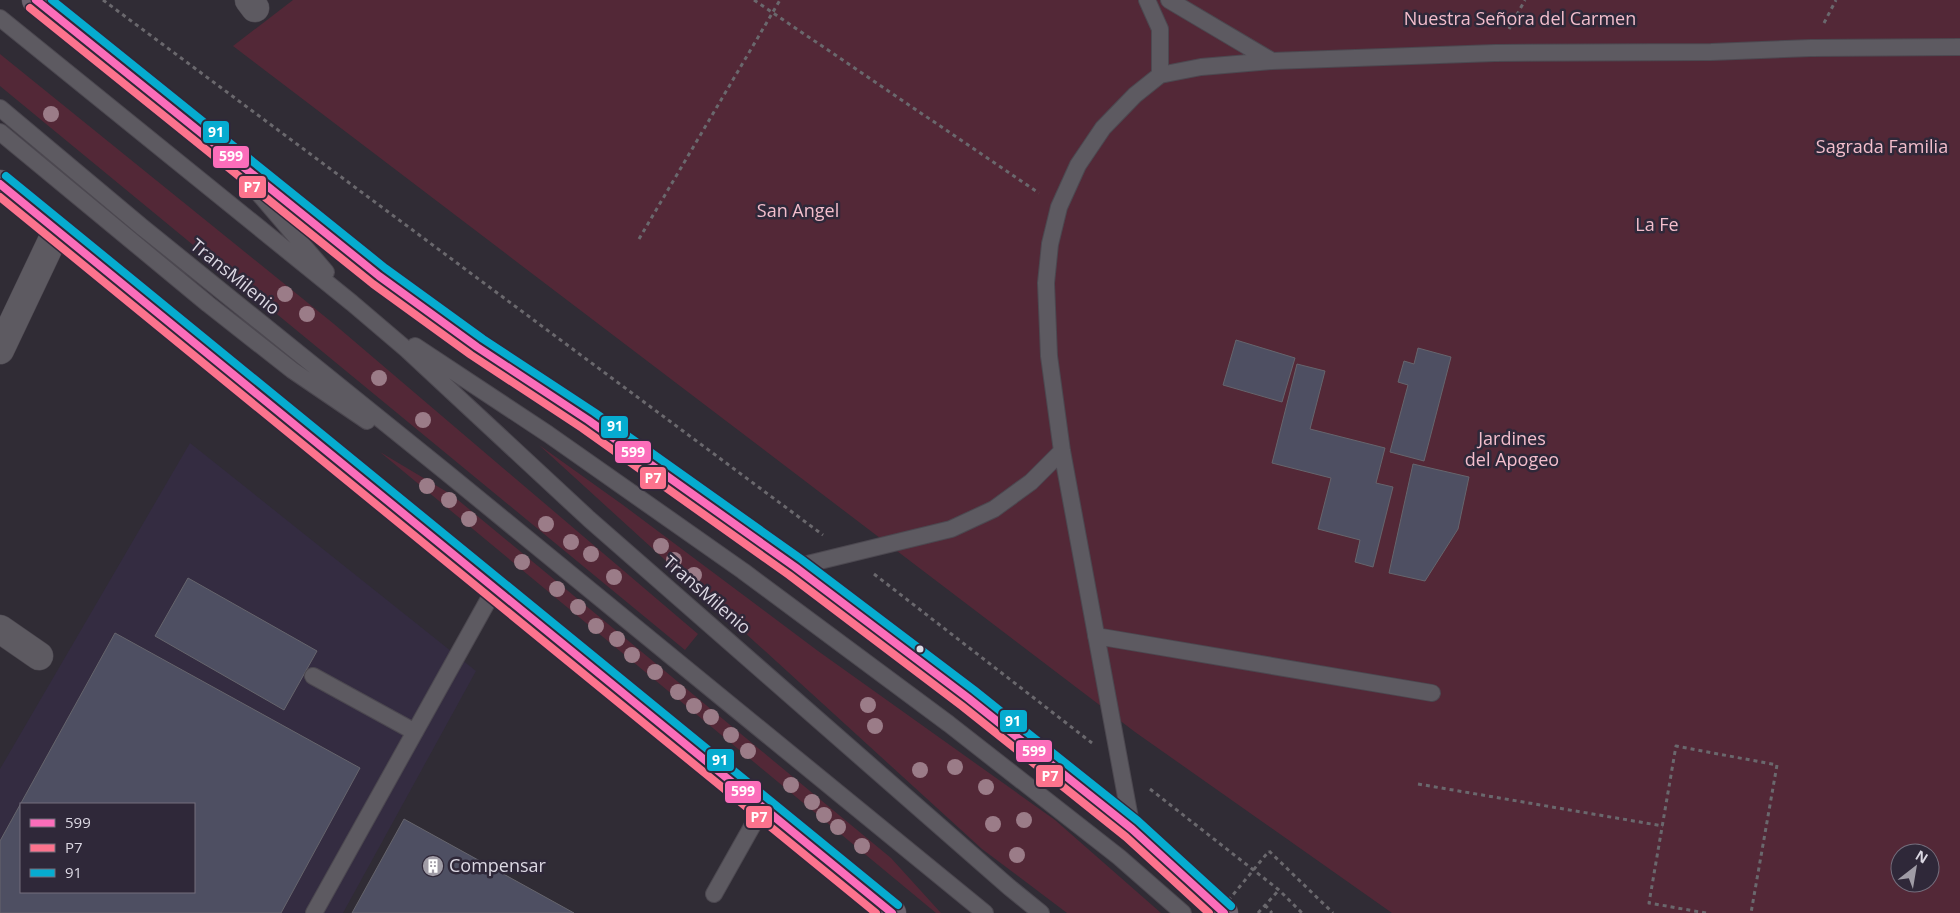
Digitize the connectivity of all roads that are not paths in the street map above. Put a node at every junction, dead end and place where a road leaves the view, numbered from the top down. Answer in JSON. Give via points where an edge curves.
{"nodes":[{"id":1,"x":36,"y":0,"type":"edge"},
{"id":2,"x":1147,"y":0,"type":"edge"},
{"id":3,"x":1169,"y":0,"type":"edge"},
{"id":4,"x":0,"y":18,"type":"edge"},
{"id":5,"x":1960,"y":48,"type":"edge"},
{"id":6,"x":1272,"y":61,"type":"junction"},
{"id":7,"x":1160,"y":75,"type":"junction"},
{"id":8,"x":0,"y":108,"type":"edge"},
{"id":9,"x":0,"y":132,"type":"edge"},
{"id":10,"x":223,"y":151,"type":"junction"},
{"id":11,"x":0,"y":184,"type":"edge"},
{"id":12,"x":56,"y":230,"type":"junction"},
{"id":13,"x":352,"y":302,"type":"junction"},
{"id":14,"x":0,"y":350,"type":"edge"},
{"id":15,"x":1062,"y":451,"type":"junction"},
{"id":16,"x":448,"y":473,"type":"junction"},
{"id":17,"x":795,"y":567,"type":"junction"},
{"id":18,"x":495,"y":588,"type":"junction"},
{"id":19,"x":0,"y":629,"type":"edge"},
{"id":20,"x":1096,"y":636,"type":"junction"},
{"id":21,"x":39,"y":656,"type":"dead end"},
{"id":22,"x":313,"y":676,"type":"dead end"},
{"id":23,"x":1432,"y":693,"type":"dead end"},
{"id":24,"x":415,"y":732,"type":"junction"},
{"id":25,"x":763,"y":807,"type":"junction"},
{"id":26,"x":1132,"y":829,"type":"junction"},
{"id":27,"x":714,"y":894,"type":"dead end"},
{"id":28,"x":314,"y":913,"type":"edge"},
{"id":29,"x":892,"y":913,"type":"edge"},
{"id":30,"x":985,"y":913,"type":"edge"},
{"id":31,"x":1041,"y":913,"type":"edge"},
{"id":32,"x":1183,"y":913,"type":"edge"},
{"id":33,"x":1224,"y":913,"type":"edge"}],
"edges":[{"from":1,"to":10,"type":"highway"},
{"from":2,"to":7,"type":"lane","via":[[1160,29]]},
{"from":3,"to":6,"type":"lane"},
{"from":4,"to":13,"type":"lane","name":"TransMilenio"},
{"from":5,"to":6,"type":"lane","via":[[1495,53]]},
{"from":6,"to":7,"type":"lane","via":[[1201,67]]},
{"from":7,"to":15,"type":"lane","via":[[1103,128],[1078,165],[1059,207],[1050,244],[1046,283],[1048,356]]},
{"from":8,"to":16,"type":"lane","name":"TransMilenio","via":[[142,228]]},
{"from":9,"to":16,"type":"lane","name":"TransMilenio","via":[[292,370]]},
{"from":10,"to":13,"type":"lane","name":"TransMilenio"},
{"from":10,"to":17,"type":"highway","via":[[380,276]]},
{"from":11,"to":12,"type":"highway"},
{"from":12,"to":14,"type":"street"},
{"from":12,"to":18,"type":"highway"},
{"from":13,"to":31,"type":"lane","name":"TransMilenio","via":[[590,519]]},
{"from":13,"to":32,"type":"lane","name":"TransMilenio","via":[[743,571],[957,730],[1119,857]]},
{"from":15,"to":17,"type":"lane","via":[[1031,482],[994,509],[951,529]]},
{"from":15,"to":20,"type":"lane"},
{"from":16,"to":30,"type":"lane","name":"TransMilenio"},
{"from":17,"to":26,"type":"highway","via":[[968,698]]},
{"from":18,"to":24,"type":"lane"},
{"from":18,"to":25,"type":"highway"},
{"from":19,"to":21,"type":"street"},
{"from":20,"to":23,"type":"lane"},
{"from":20,"to":26,"type":"lane"},
{"from":22,"to":24,"type":"lane"},
{"from":24,"to":28,"type":"lane"},
{"from":25,"to":27,"type":"lane"},
{"from":25,"to":29,"type":"highway"},
{"from":26,"to":33,"type":"highway"}]}
